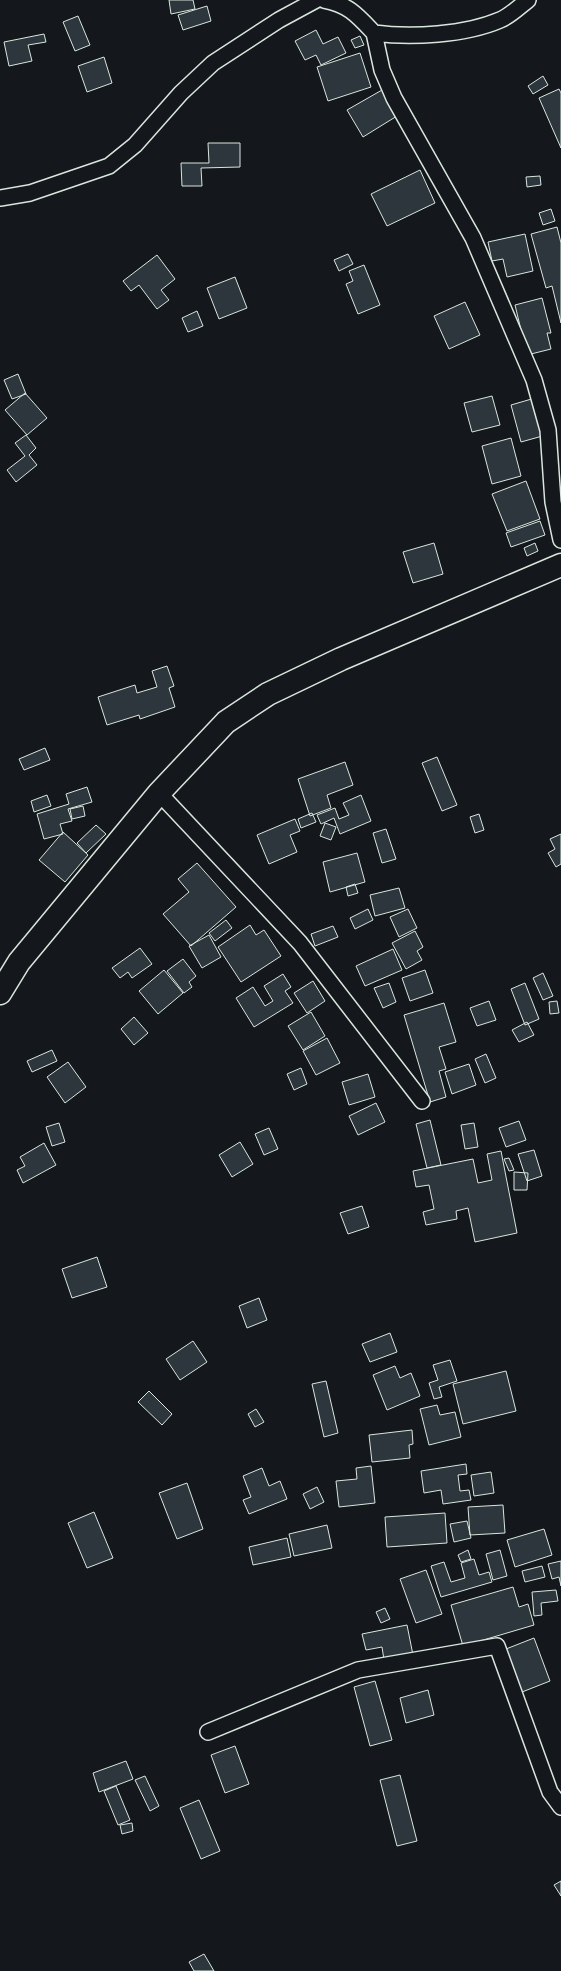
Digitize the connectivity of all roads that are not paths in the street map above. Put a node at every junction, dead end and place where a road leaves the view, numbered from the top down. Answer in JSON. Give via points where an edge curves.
{"nodes":[{"id":1,"x":316,"y":0,"type":"edge"},
{"id":2,"x":324,"y":0,"type":"edge"},
{"id":3,"x":528,"y":0,"type":"edge"},
{"id":4,"x":374,"y":33,"type":"junction"},
{"id":5,"x":0,"y":198,"type":"edge"},
{"id":6,"x":561,"y":540,"type":"edge"},
{"id":7,"x":561,"y":565,"type":"edge"},
{"id":8,"x":159,"y":793,"type":"junction"},
{"id":9,"x":0,"y":993,"type":"edge"},
{"id":10,"x":422,"y":1101,"type":"dead end"},
{"id":11,"x":208,"y":1732,"type":"dead end"},
{"id":12,"x":561,"y":1807,"type":"edge"}],
"edges":[{"from":1,"to":5,"type":"street","via":[[213,63],[181,93],[135,145],[109,166],[30,193]]},
{"from":2,"to":4,"type":"street","via":[[336,2],[354,12]]},
{"from":3,"to":4,"type":"street","via":[[501,20],[460,31],[398,36]]},
{"from":4,"to":6,"type":"street","via":[[382,70],[394,98],[473,238],[534,380],[548,430],[553,502]]},
{"from":7,"to":8,"type":"main road","via":[[341,659],[268,694],[226,722]]},
{"from":8,"to":9,"type":"main road","via":[[19,962]]},
{"from":8,"to":10,"type":"street","via":[[300,943]]},
{"from":11,"to":12,"type":"street","via":[[358,1670],[497,1646],[550,1792]]}]}
